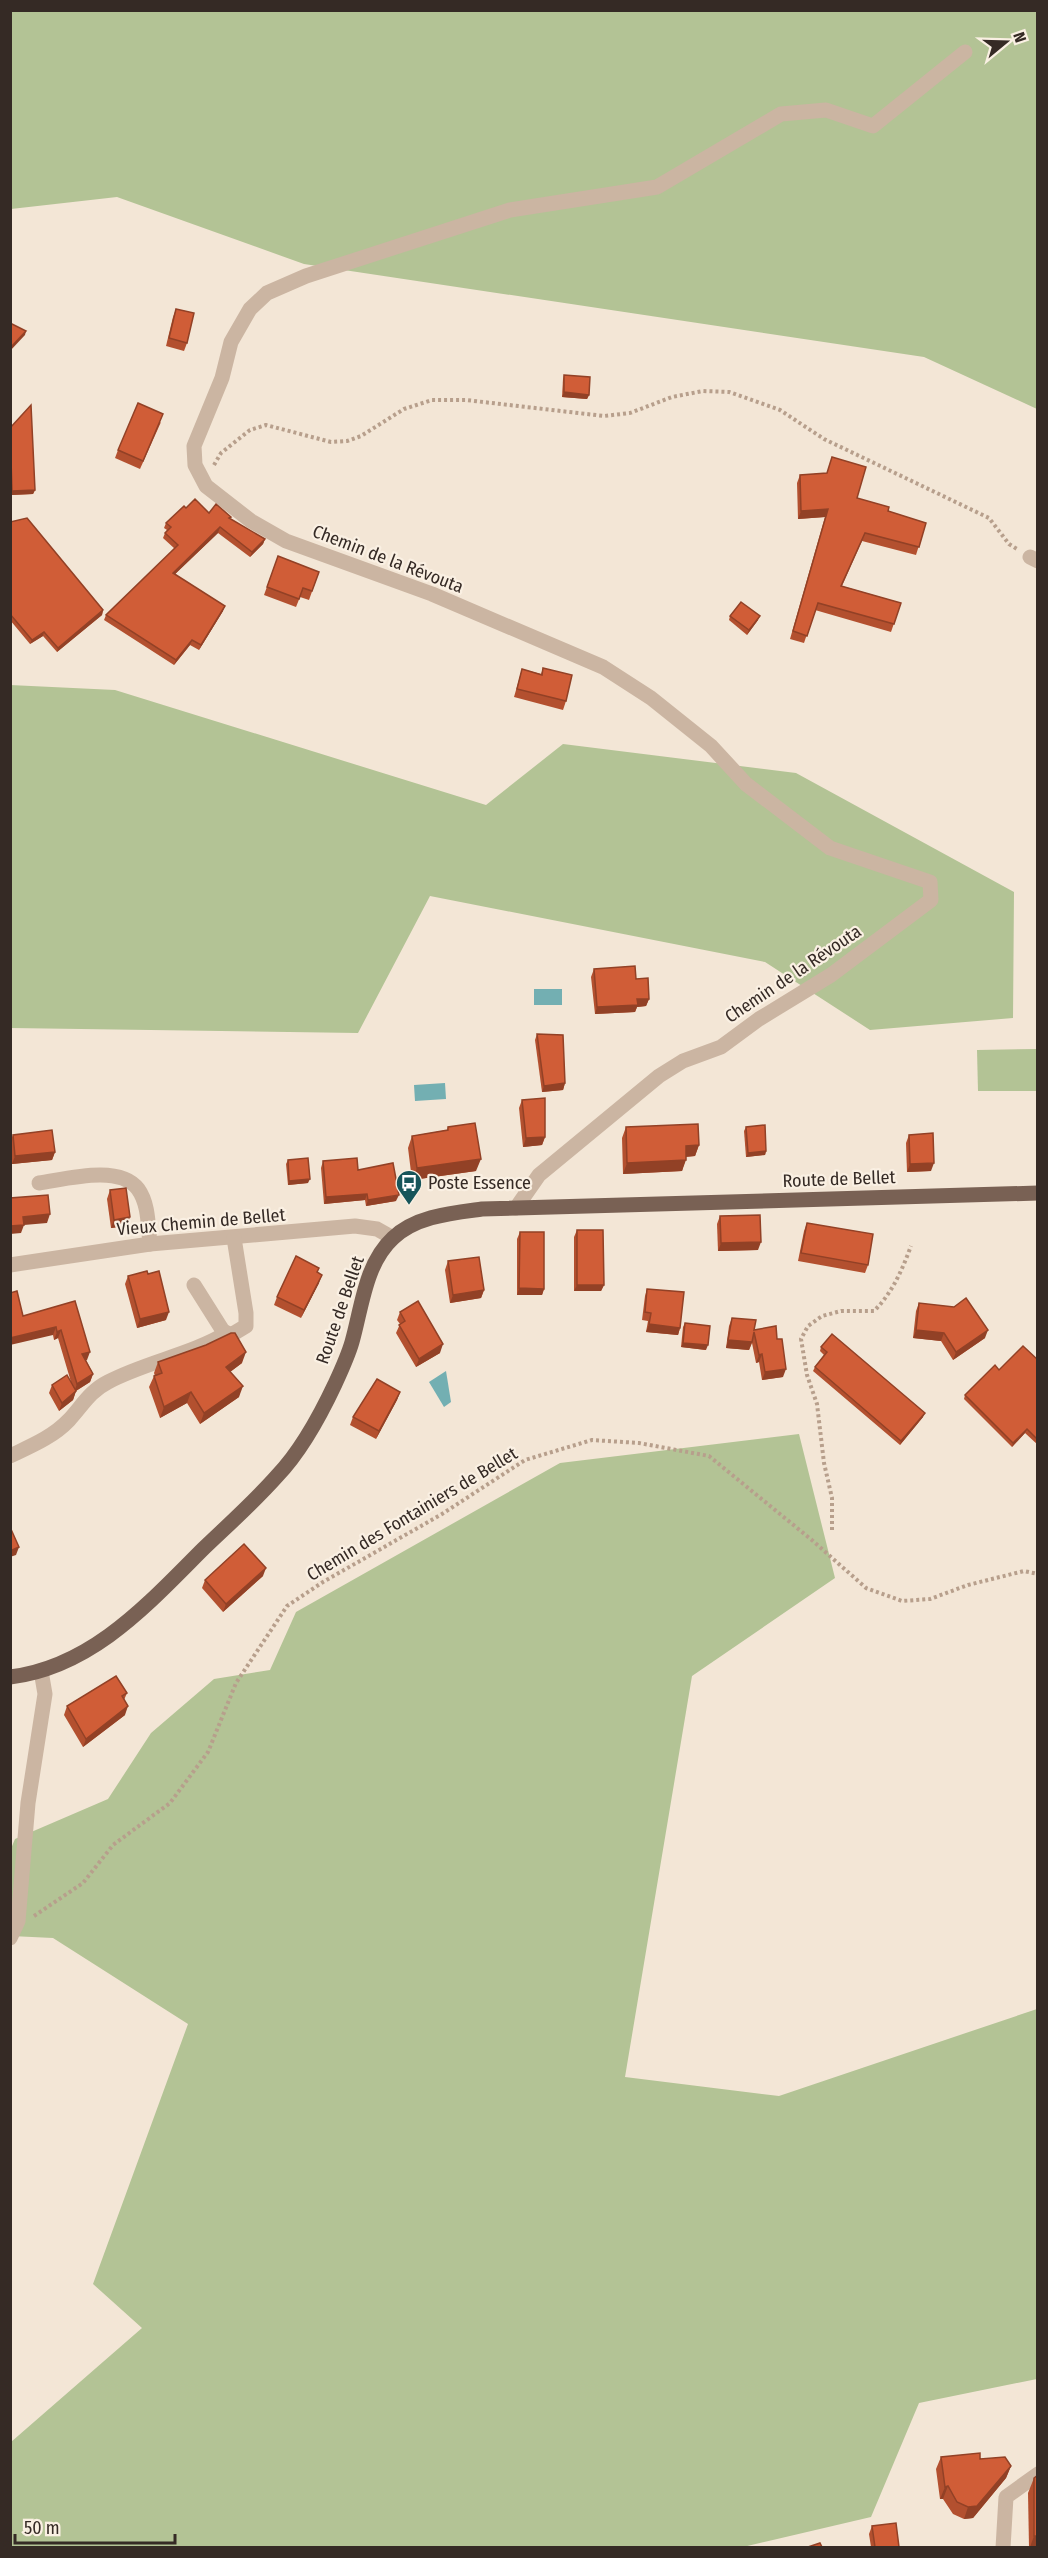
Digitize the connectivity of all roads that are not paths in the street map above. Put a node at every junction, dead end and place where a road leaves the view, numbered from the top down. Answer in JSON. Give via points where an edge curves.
{"nodes":[{"id":1,"x":965,"y":52,"type":"dead end"},
{"id":2,"x":39,"y":1183,"type":"dead end"},
{"id":3,"x":1038,"y":1193,"type":"edge"},
{"id":4,"x":516,"y":1208,"type":"junction"},
{"id":5,"x":234,"y":1238,"type":"junction"},
{"id":6,"x":393,"y":1238,"type":"junction"},
{"id":7,"x":150,"y":1244,"type":"junction"},
{"id":8,"x":10,"y":1265,"type":"edge"},
{"id":9,"x":194,"y":1286,"type":"dead end"},
{"id":10,"x":227,"y":1333,"type":"junction"},
{"id":11,"x":10,"y":1456,"type":"edge"},
{"id":12,"x":41,"y":1671,"type":"junction"},
{"id":13,"x":10,"y":1677,"type":"edge"},
{"id":14,"x":10,"y":1938,"type":"edge"},
{"id":15,"x":1038,"y":2474,"type":"edge"},
{"id":16,"x":1003,"y":2547,"type":"edge"}],
"edges":[{"from":1,"to":4,"type":"street","name":"Chemin de la Révouta","via":[[873,126],[826,110],[782,114],[657,187],[510,210],[306,276],[267,293],[250,309],[231,342],[222,378],[194,446],[195,465],[206,486],[251,521],[286,541],[432,594],[603,667],[651,698],[711,746],[746,784],[830,848],[930,882],[931,900],[831,975],[721,1047],[683,1061],[659,1076],[538,1175]]},
{"from":2,"to":7,"type":"street","via":[[105,1174],[129,1180],[144,1201]]},
{"from":3,"to":4,"type":"main road","name":"Route de Bellet"},
{"from":4,"to":6,"type":"main road","name":"Route de Bellet","via":[[449,1214],[418,1222]]},
{"from":5,"to":6,"type":"street","name":"Vieux Chemin de Bellet","via":[[355,1226],[377,1229]]},
{"from":5,"to":7,"type":"street","name":"Vieux Chemin de Bellet"},
{"from":5,"to":10,"type":"street","via":[[246,1326],[231,1335]]},
{"from":6,"to":12,"type":"main road","name":"Route de Bellet","via":[[367,1281],[351,1346],[332,1391],[302,1444],[278,1475],[122,1627],[79,1656]]},
{"from":7,"to":8,"type":"street","name":"Vieux Chemin de Bellet"},
{"from":9,"to":10,"type":"street"},
{"from":10,"to":11,"type":"street","via":[[101,1385],[48,1438]]},
{"from":12,"to":13,"type":"main road","name":"Route de Bellet"},
{"from":12,"to":14,"type":"street","via":[[45,1694],[28,1803],[18,1922]]},
{"from":15,"to":16,"type":"street","via":[[1006,2497]]}]}
